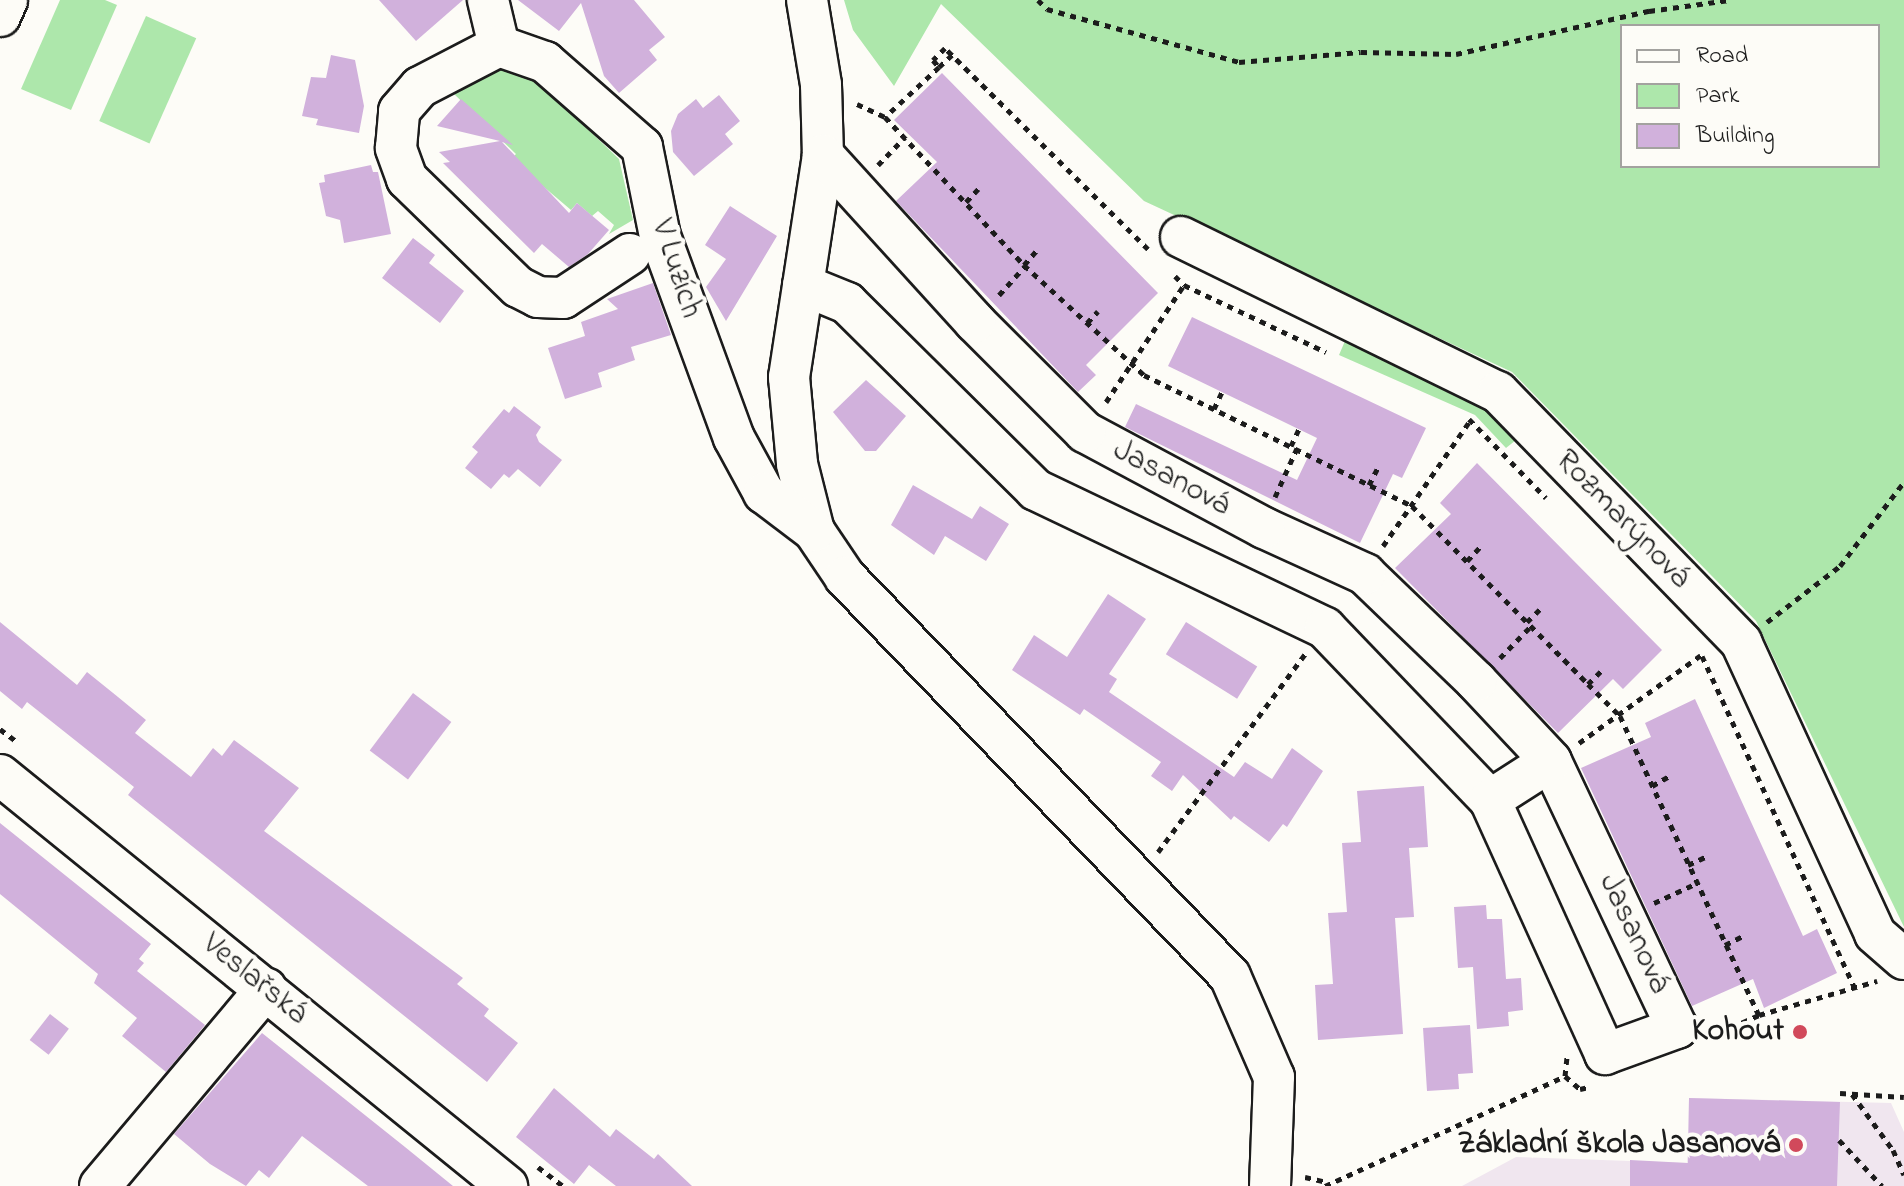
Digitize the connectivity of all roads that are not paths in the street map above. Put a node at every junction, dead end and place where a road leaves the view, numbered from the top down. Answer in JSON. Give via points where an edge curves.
{"nodes":[{"id":1,"x":7,"y":0,"type":"edge"},
{"id":2,"x":488,"y":0,"type":"edge"},
{"id":3,"x":807,"y":0,"type":"edge"},
{"id":4,"x":0,"y":16,"type":"edge"},
{"id":5,"x":499,"y":46,"type":"junction"},
{"id":6,"x":823,"y":155,"type":"junction"},
{"id":7,"x":630,"y":254,"type":"dead end"},
{"id":8,"x":1168,"y":255,"type":"road end"},
{"id":9,"x":803,"y":285,"type":"junction"},
{"id":10,"x":814,"y":531,"type":"junction"},
{"id":11,"x":1365,"y":574,"type":"junction"},
{"id":12,"x":1325,"y":628,"type":"junction"},
{"id":13,"x":1551,"y":761,"type":"junction"},
{"id":14,"x":0,"y":775,"type":"edge"},
{"id":15,"x":1490,"y":800,"type":"junction"},
{"id":16,"x":1904,"y":959,"type":"edge"},
{"id":17,"x":266,"y":989,"type":"junction"},
{"id":18,"x":1282,"y":1180,"type":"edge"},
{"id":19,"x":100,"y":1186,"type":"edge"},
{"id":20,"x":507,"y":1186,"type":"edge"}],
"edges":[{"from":1,"to":4,"type":"street"},
{"from":2,"to":5,"type":"street"},
{"from":3,"to":6,"type":"street","via":[[821,85]]},
{"from":5,"to":7,"type":"street","name":"V Luzích","via":[[420,87],[399,111],[398,164],[407,179],[518,287],[538,297],[563,298]]},
{"from":5,"to":10,"type":"street","name":"V Luzích","via":[[545,62],[642,147],[660,236],[734,438],[764,493]]},
{"from":6,"to":9,"type":"street"},
{"from":6,"to":11,"type":"street","name":"Jasanová","via":[[975,322],[1085,432],[1264,528]]},
{"from":8,"to":16,"type":"street","name":"Rozmarýnová","via":[[1498,392],[1741,642],[1875,934]]},
{"from":9,"to":10,"type":"street","via":[[789,377],[797,464]]},
{"from":9,"to":12,"type":"street","name":"Jasanová","via":[[847,303],[1036,490]]},
{"from":10,"to":18,"type":"street","via":[[845,577],[1230,976],[1274,1077]]},
{"from":11,"to":12,"type":"street"},
{"from":11,"to":13,"type":"street","name":"Jasanová"},
{"from":12,"to":15,"type":"street","name":"Jasanová"},
{"from":13,"to":15,"type":"street"},
{"from":13,"to":15,"type":"street","name":"Jasanová","via":[[1677,1028],[1605,1054]]},
{"from":14,"to":17,"type":"street","name":"Veslařská"},
{"from":17,"to":19,"type":"street"},
{"from":17,"to":20,"type":"street","name":"Veslařská"}]}
